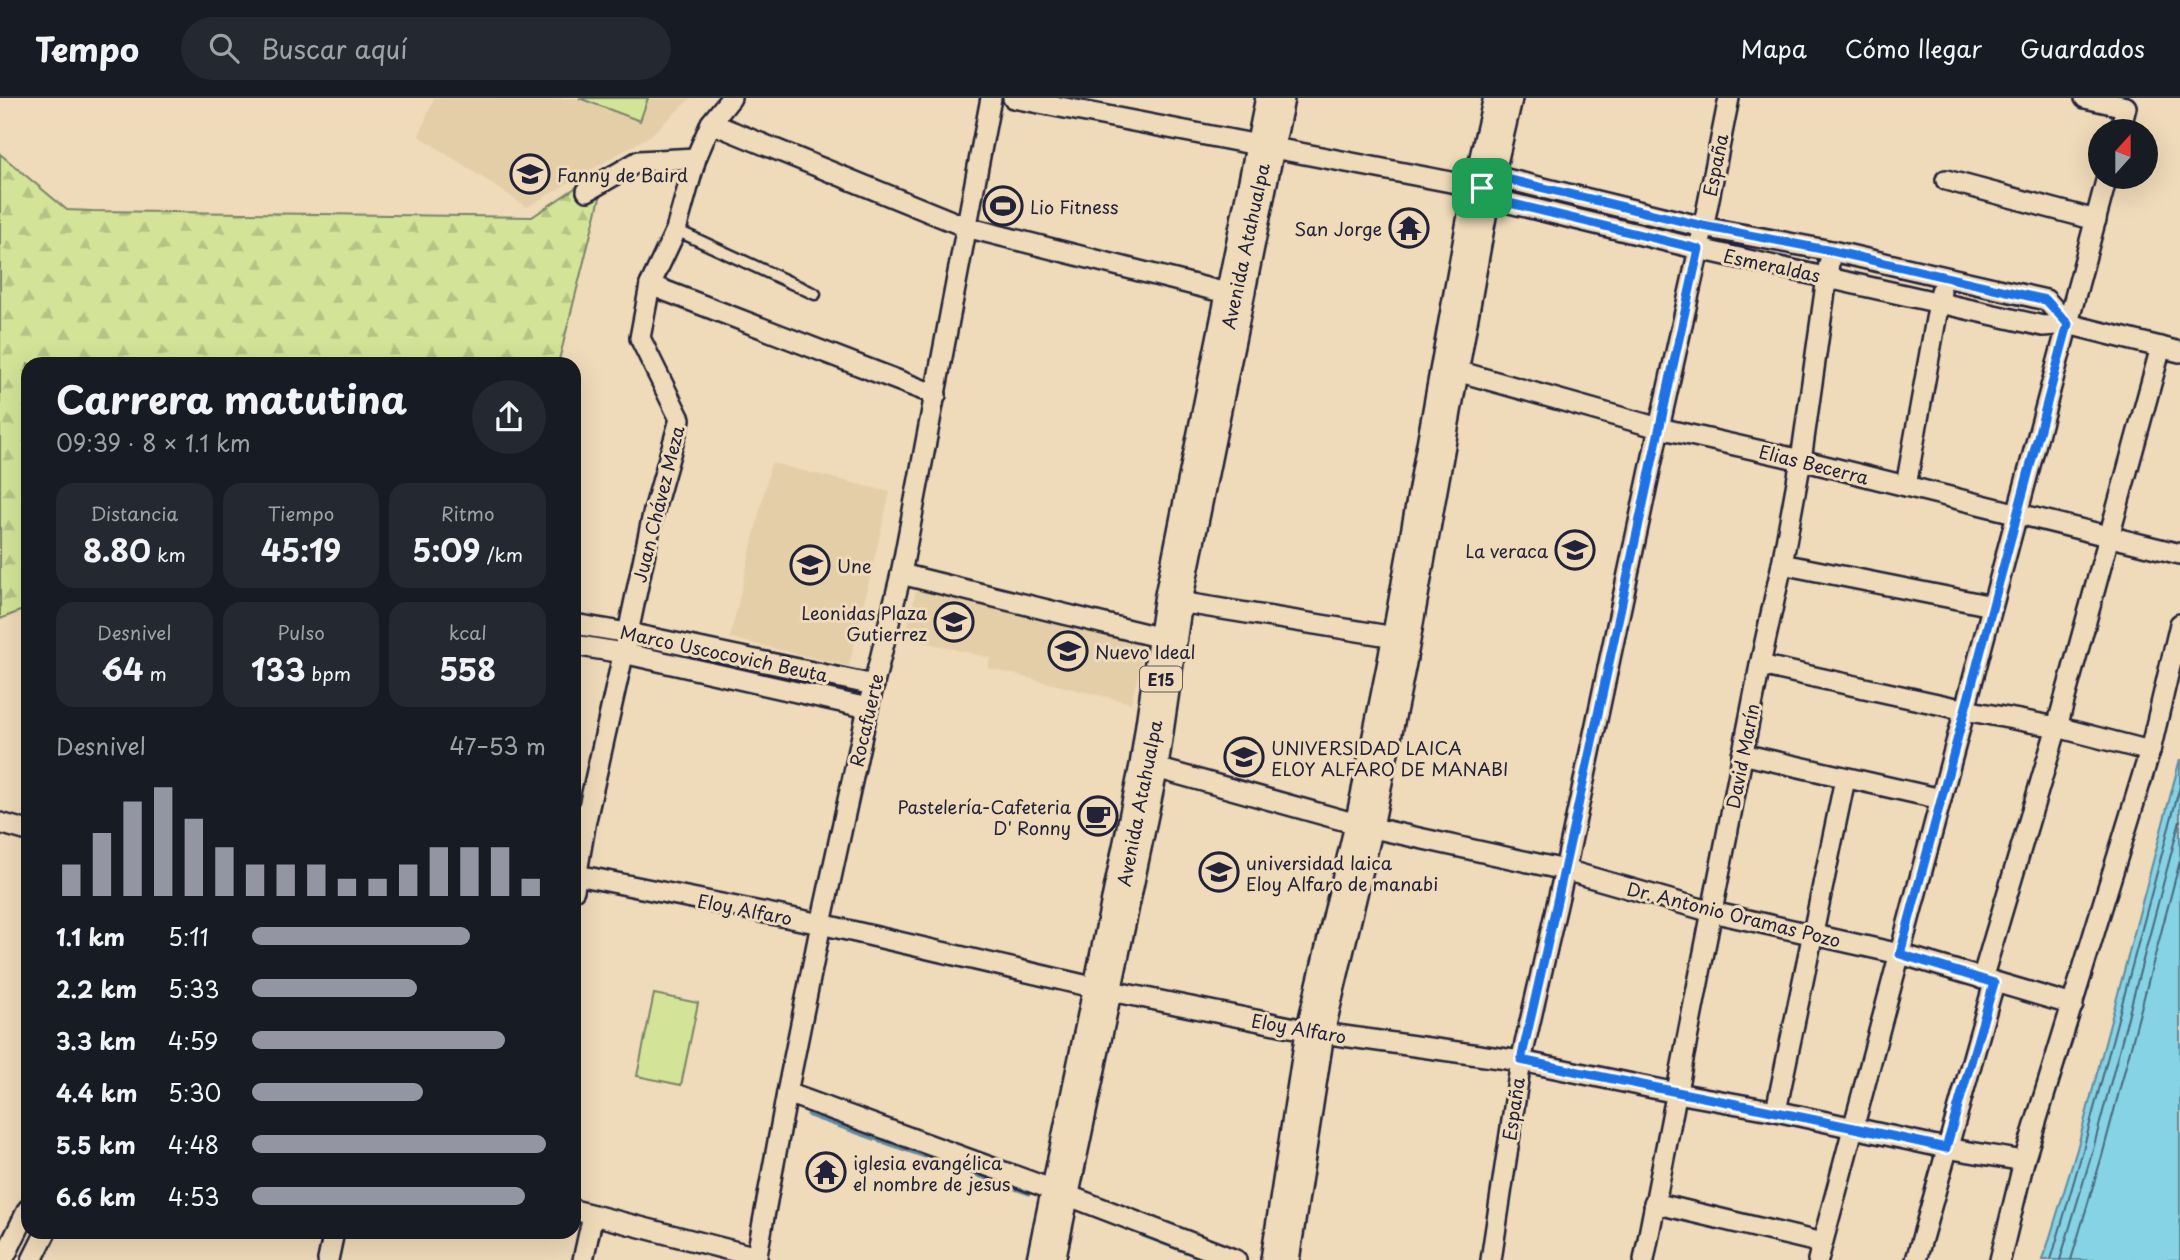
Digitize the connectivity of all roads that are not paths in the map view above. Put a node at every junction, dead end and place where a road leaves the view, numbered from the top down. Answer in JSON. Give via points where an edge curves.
{"nodes":[{"id":1,"x":731,"y":98,"type":"edge"},
{"id":2,"x":991,"y":98,"type":"edge"},
{"id":3,"x":1013,"y":98,"type":"edge"},
{"id":4,"x":1275,"y":98,"type":"edge"},
{"id":5,"x":1503,"y":98,"type":"edge"},
{"id":6,"x":1729,"y":98,"type":"edge"},
{"id":7,"x":2085,"y":98,"type":"edge"},
{"id":8,"x":2123,"y":119,"type":"edge"},
{"id":9,"x":711,"y":123,"type":"junction"},
{"id":10,"x":1266,"y":147,"type":"junction"},
{"id":11,"x":696,"y":158,"type":"junction"},
{"id":12,"x":1946,"y":180,"type":"dead end"},
{"id":13,"x":1482,"y":188,"type":"junction"},
{"id":14,"x":2104,"y":189,"type":"edge"},
{"id":15,"x":587,"y":191,"type":"dead end"},
{"id":16,"x":2096,"y":220,"type":"junction"},
{"id":17,"x":1703,"y":226,"type":"junction"},
{"id":18,"x":966,"y":227,"type":"junction"},
{"id":19,"x":676,"y":230,"type":"junction"},
{"id":20,"x":1699,"y":249,"type":"junction"},
{"id":21,"x":1832,"y":251,"type":"junction"},
{"id":22,"x":1827,"y":276,"type":"junction"},
{"id":23,"x":1944,"y":277,"type":"junction"},
{"id":24,"x":650,"y":285,"type":"junction"},
{"id":25,"x":815,"y":294,"type":"dead end"},
{"id":26,"x":1234,"y":295,"type":"junction"},
{"id":27,"x":1940,"y":302,"type":"junction"},
{"id":28,"x":2068,"y":324,"type":"junction"},
{"id":29,"x":2171,"y":350,"type":"edge"},
{"id":30,"x":1450,"y":369,"type":"junction"},
{"id":31,"x":936,"y":395,"type":"junction"},
{"id":32,"x":1659,"y":428,"type":"junction"},
{"id":33,"x":1801,"y":460,"type":"junction"},
{"id":34,"x":1906,"y":486,"type":"junction"},
{"id":35,"x":2017,"y":513,"type":"junction"},
{"id":36,"x":2110,"y":537,"type":"junction"},
{"id":37,"x":2180,"y":554,"type":"edge"},
{"id":38,"x":1782,"y":564,"type":"junction"},
{"id":39,"x":901,"y":574,"type":"junction"},
{"id":40,"x":1173,"y":601,"type":"junction"},
{"id":41,"x":1992,"y":606,"type":"junction"},
{"id":42,"x":2180,"y":624,"type":"edge"},
{"id":43,"x":581,"y":625,"type":"edge"},
{"id":44,"x":628,"y":633,"type":"junction"},
{"id":45,"x":1401,"y":638,"type":"junction"},
{"id":46,"x":1166,"y":639,"type":"junction"},
{"id":47,"x":581,"y":646,"type":"edge"},
{"id":48,"x":623,"y":653,"type":"junction"},
{"id":49,"x":1760,"y":665,"type":"junction"},
{"id":50,"x":874,"y":685,"type":"junction"},
{"id":51,"x":868,"y":708,"type":"junction"},
{"id":52,"x":1965,"y":710,"type":"junction"},
{"id":53,"x":2057,"y":727,"type":"junction"},
{"id":54,"x":2150,"y":751,"type":"junction"},
{"id":55,"x":1742,"y":754,"type":"junction"},
{"id":56,"x":1149,"y":766,"type":"junction"},
{"id":57,"x":1845,"y":779,"type":"junction"},
{"id":58,"x":1941,"y":799,"type":"junction"},
{"id":59,"x":581,"y":815,"type":"edge"},
{"id":60,"x":0,"y":823,"type":"edge"},
{"id":61,"x":1364,"y":826,"type":"junction"},
{"id":62,"x":21,"y":829,"type":"edge"},
{"id":63,"x":1565,"y":870,"type":"junction"},
{"id":64,"x":581,"y":884,"type":"edge"},
{"id":65,"x":1713,"y":912,"type":"junction"},
{"id":66,"x":821,"y":924,"type":"junction"},
{"id":67,"x":1813,"y":933,"type":"junction"},
{"id":68,"x":1900,"y":954,"type":"junction"},
{"id":69,"x":1988,"y":981,"type":"junction"},
{"id":70,"x":1101,"y":989,"type":"junction"},
{"id":71,"x":2073,"y":1005,"type":"junction"},
{"id":72,"x":1315,"y":1032,"type":"junction"},
{"id":73,"x":1521,"y":1060,"type":"junction"},
{"id":74,"x":787,"y":1093,"type":"junction"},
{"id":75,"x":1677,"y":1093,"type":"junction"},
{"id":76,"x":1776,"y":1111,"type":"junction"},
{"id":77,"x":1853,"y":1127,"type":"junction"},
{"id":78,"x":1946,"y":1148,"type":"junction"},
{"id":79,"x":2025,"y":1161,"type":"junction"},
{"id":80,"x":1059,"y":1192,"type":"junction"},
{"id":81,"x":1654,"y":1203,"type":"junction"},
{"id":82,"x":584,"y":1212,"type":"edge"},
{"id":83,"x":21,"y":1223,"type":"edge"},
{"id":84,"x":42,"y":1239,"type":"edge"},
{"id":85,"x":332,"y":1239,"type":"edge"},
{"id":86,"x":1820,"y":1252,"type":"edge"},
{"id":87,"x":757,"y":1259,"type":"edge"},
{"id":88,"x":3,"y":1260,"type":"edge"},
{"id":89,"x":32,"y":1260,"type":"edge"},
{"id":90,"x":328,"y":1260,"type":"edge"},
{"id":91,"x":583,"y":1260,"type":"edge"},
{"id":92,"x":1046,"y":1260,"type":"edge"},
{"id":93,"x":1236,"y":1260,"type":"edge"},
{"id":94,"x":1280,"y":1260,"type":"edge"},
{"id":95,"x":1491,"y":1260,"type":"edge"},
{"id":96,"x":1644,"y":1260,"type":"edge"},
{"id":97,"x":1916,"y":1260,"type":"edge"},
{"id":98,"x":2000,"y":1260,"type":"edge"}],
"edges":[{"from":1,"to":9,"type":"street","name":"Juan Chávez Meza"},
{"from":2,"to":18,"type":"street","name":"Rocafuerte"},
{"from":3,"to":10,"type":"street","name":"Esmeraldas"},
{"from":4,"to":10,"type":"highway","name":"Avenida Atahualpa","number":"E15"},
{"from":5,"to":13,"type":"highway"},
{"from":6,"to":17,"type":"street","name":"España"},
{"from":7,"to":8,"type":"street","via":[[2126,107]]},
{"from":9,"to":11,"type":"street","name":"Juan Chávez Meza"},
{"from":9,"to":18,"type":"street"},
{"from":10,"to":13,"type":"street","name":"Esmeraldas"},
{"from":10,"to":26,"type":"highway","name":"Avenida Atahualpa","number":"E15"},
{"from":11,"to":15,"type":"street","via":[[639,162]]},
{"from":11,"to":19,"type":"street","name":"Juan Chávez Meza"},
{"from":12,"to":16,"type":"street"},
{"from":13,"to":17,"type":"street","name":"Esmeraldas","via":[[1498,177]]},
{"from":13,"to":20,"type":"street","name":"Esmeraldas","via":[[1493,199]]},
{"from":13,"to":30,"type":"highway"},
{"from":14,"to":16,"type":"street"},
{"from":16,"to":28,"type":"street"},
{"from":17,"to":20,"type":"street","name":"España"},
{"from":17,"to":21,"type":"street","name":"Esmeraldas"},
{"from":18,"to":26,"type":"street"},
{"from":18,"to":31,"type":"street","name":"Rocafuerte"},
{"from":19,"to":24,"type":"street","name":"Juan Chávez Meza"},
{"from":19,"to":25,"type":"lane"},
{"from":20,"to":22,"type":"street","name":"Esmeraldas"},
{"from":20,"to":32,"type":"street","name":"España"},
{"from":21,"to":22,"type":"street","name":"David Marín"},
{"from":21,"to":23,"type":"street","name":"Esmeraldas"},
{"from":22,"to":27,"type":"street","name":"Esmeraldas"},
{"from":22,"to":33,"type":"street","name":"David Marín"},
{"from":23,"to":27,"type":"street"},
{"from":23,"to":28,"type":"street","name":"Esmeraldas","via":[[2046,300]]},
{"from":24,"to":31,"type":"street"},
{"from":24,"to":44,"type":"street","name":"Juan Chávez Meza","via":[[640,338],[680,419],[653,514]]},
{"from":26,"to":40,"type":"highway","name":"Avenida Atahualpa","number":"E15"},
{"from":27,"to":28,"type":"street","name":"Esmeraldas","via":[[2043,326]]},
{"from":27,"to":34,"type":"street"},
{"from":28,"to":29,"type":"street","name":"Esmeraldas"},
{"from":28,"to":35,"type":"street"},
{"from":29,"to":36,"type":"street"},
{"from":30,"to":32,"type":"street","name":"Elias Becerra"},
{"from":30,"to":45,"type":"highway"},
{"from":31,"to":39,"type":"street","name":"Rocafuerte"},
{"from":32,"to":33,"type":"street","name":"Elias Becerra"},
{"from":32,"to":63,"type":"street","name":"España"},
{"from":33,"to":34,"type":"street","name":"Elias Becerra"},
{"from":33,"to":38,"type":"street","name":"David Marín"},
{"from":34,"to":35,"type":"street","name":"Elias Becerra"},
{"from":35,"to":36,"type":"street","name":"Elias Becerra"},
{"from":35,"to":41,"type":"street"},
{"from":36,"to":37,"type":"street","name":"Elias Becerra"},
{"from":36,"to":53,"type":"street"},
{"from":38,"to":41,"type":"street"},
{"from":38,"to":49,"type":"street","name":"David Marín"},
{"from":39,"to":46,"type":"street"},
{"from":39,"to":50,"type":"street","name":"Rocafuerte"},
{"from":40,"to":45,"type":"street"},
{"from":40,"to":46,"type":"highway","name":"Avenida Atahualpa","number":"E15"},
{"from":41,"to":52,"type":"street"},
{"from":42,"to":54,"type":"street"},
{"from":43,"to":44,"type":"street","name":"Marco Uscocovich Beuta"},
{"from":44,"to":48,"type":"street","name":"Juan Chávez Meza"},
{"from":44,"to":50,"type":"street","name":"Marco Uscocovich Beuta"},
{"from":45,"to":61,"type":"highway"},
{"from":46,"to":56,"type":"highway","name":"Avenida Atahualpa","number":"E15"},
{"from":47,"to":48,"type":"street","name":"Marco Uscocovich Beuta"},
{"from":48,"to":51,"type":"street","name":"Marco Uscocovich Beuta"},
{"from":48,"to":59,"type":"street","name":"Juan Chávez Meza"},
{"from":49,"to":52,"type":"street"},
{"from":49,"to":55,"type":"street","name":"David Marín"},
{"from":50,"to":51,"type":"street","name":"Rocafuerte"},
{"from":51,"to":66,"type":"street","name":"Rocafuerte"},
{"from":52,"to":53,"type":"street"},
{"from":52,"to":58,"type":"street"},
{"from":53,"to":54,"type":"street"},
{"from":53,"to":69,"type":"street"},
{"from":54,"to":71,"type":"street"},
{"from":55,"to":57,"type":"street"},
{"from":55,"to":65,"type":"street","name":"David Marín"},
{"from":56,"to":61,"type":"street","name":"Dr. Antonio Oramas Pozo"},
{"from":56,"to":70,"type":"highway","name":"Avenida Atahualpa","number":"E15"},
{"from":57,"to":58,"type":"street"},
{"from":57,"to":67,"type":"street"},
{"from":58,"to":68,"type":"street"},
{"from":60,"to":62,"type":"street"},
{"from":61,"to":63,"type":"street","name":"Dr. Antonio Oramas Pozo"},
{"from":61,"to":72,"type":"highway"},
{"from":63,"to":65,"type":"street","name":"Dr. Antonio Oramas Pozo"},
{"from":63,"to":73,"type":"street","name":"España"},
{"from":64,"to":66,"type":"street","name":"Eloy Alfaro"},
{"from":65,"to":67,"type":"street","name":"Dr. Antonio Oramas Pozo"},
{"from":65,"to":75,"type":"street","name":"David Marín"},
{"from":66,"to":70,"type":"street","name":"Eloy Alfaro"},
{"from":66,"to":74,"type":"street","name":"Rocafuerte"},
{"from":67,"to":68,"type":"street","name":"Dr. Antonio Oramas Pozo"},
{"from":67,"to":76,"type":"street"},
{"from":68,"to":69,"type":"street","name":"Dr. Antonio Oramas Pozo"},
{"from":68,"to":77,"type":"street"},
{"from":69,"to":71,"type":"street","name":"Dr. Antonio Oramas Pozo"},
{"from":69,"to":78,"type":"street"},
{"from":70,"to":72,"type":"street","name":"Eloy Alfaro"},
{"from":70,"to":80,"type":"highway","name":"Avenida Atahualpa","number":"E15"},
{"from":71,"to":79,"type":"street"},
{"from":72,"to":73,"type":"street","name":"Eloy Alfaro"},
{"from":72,"to":94,"type":"highway"},
{"from":73,"to":75,"type":"street","name":"Eloy Alfaro"},
{"from":73,"to":95,"type":"street","name":"España"},
{"from":74,"to":80,"type":"street"},
{"from":74,"to":87,"type":"street","name":"Rocafuerte"},
{"from":75,"to":76,"type":"street","name":"Eloy Alfaro"},
{"from":75,"to":81,"type":"street","name":"David Marín"},
{"from":76,"to":77,"type":"street","name":"Eloy Alfaro"},
{"from":77,"to":78,"type":"street","name":"Eloy Alfaro"},
{"from":77,"to":86,"type":"street"},
{"from":78,"to":79,"type":"street","name":"Eloy Alfaro"},
{"from":78,"to":97,"type":"street"},
{"from":79,"to":98,"type":"street"},
{"from":80,"to":92,"type":"highway","name":"Avenida Atahualpa","number":"E15"},
{"from":80,"to":93,"type":"street"},
{"from":81,"to":86,"type":"street"},
{"from":81,"to":96,"type":"street","name":"David Marín"},
{"from":82,"to":87,"type":"street"},
{"from":82,"to":91,"type":"street"},
{"from":83,"to":88,"type":"street"},
{"from":84,"to":89,"type":"street"},
{"from":85,"to":90,"type":"street"}]}
